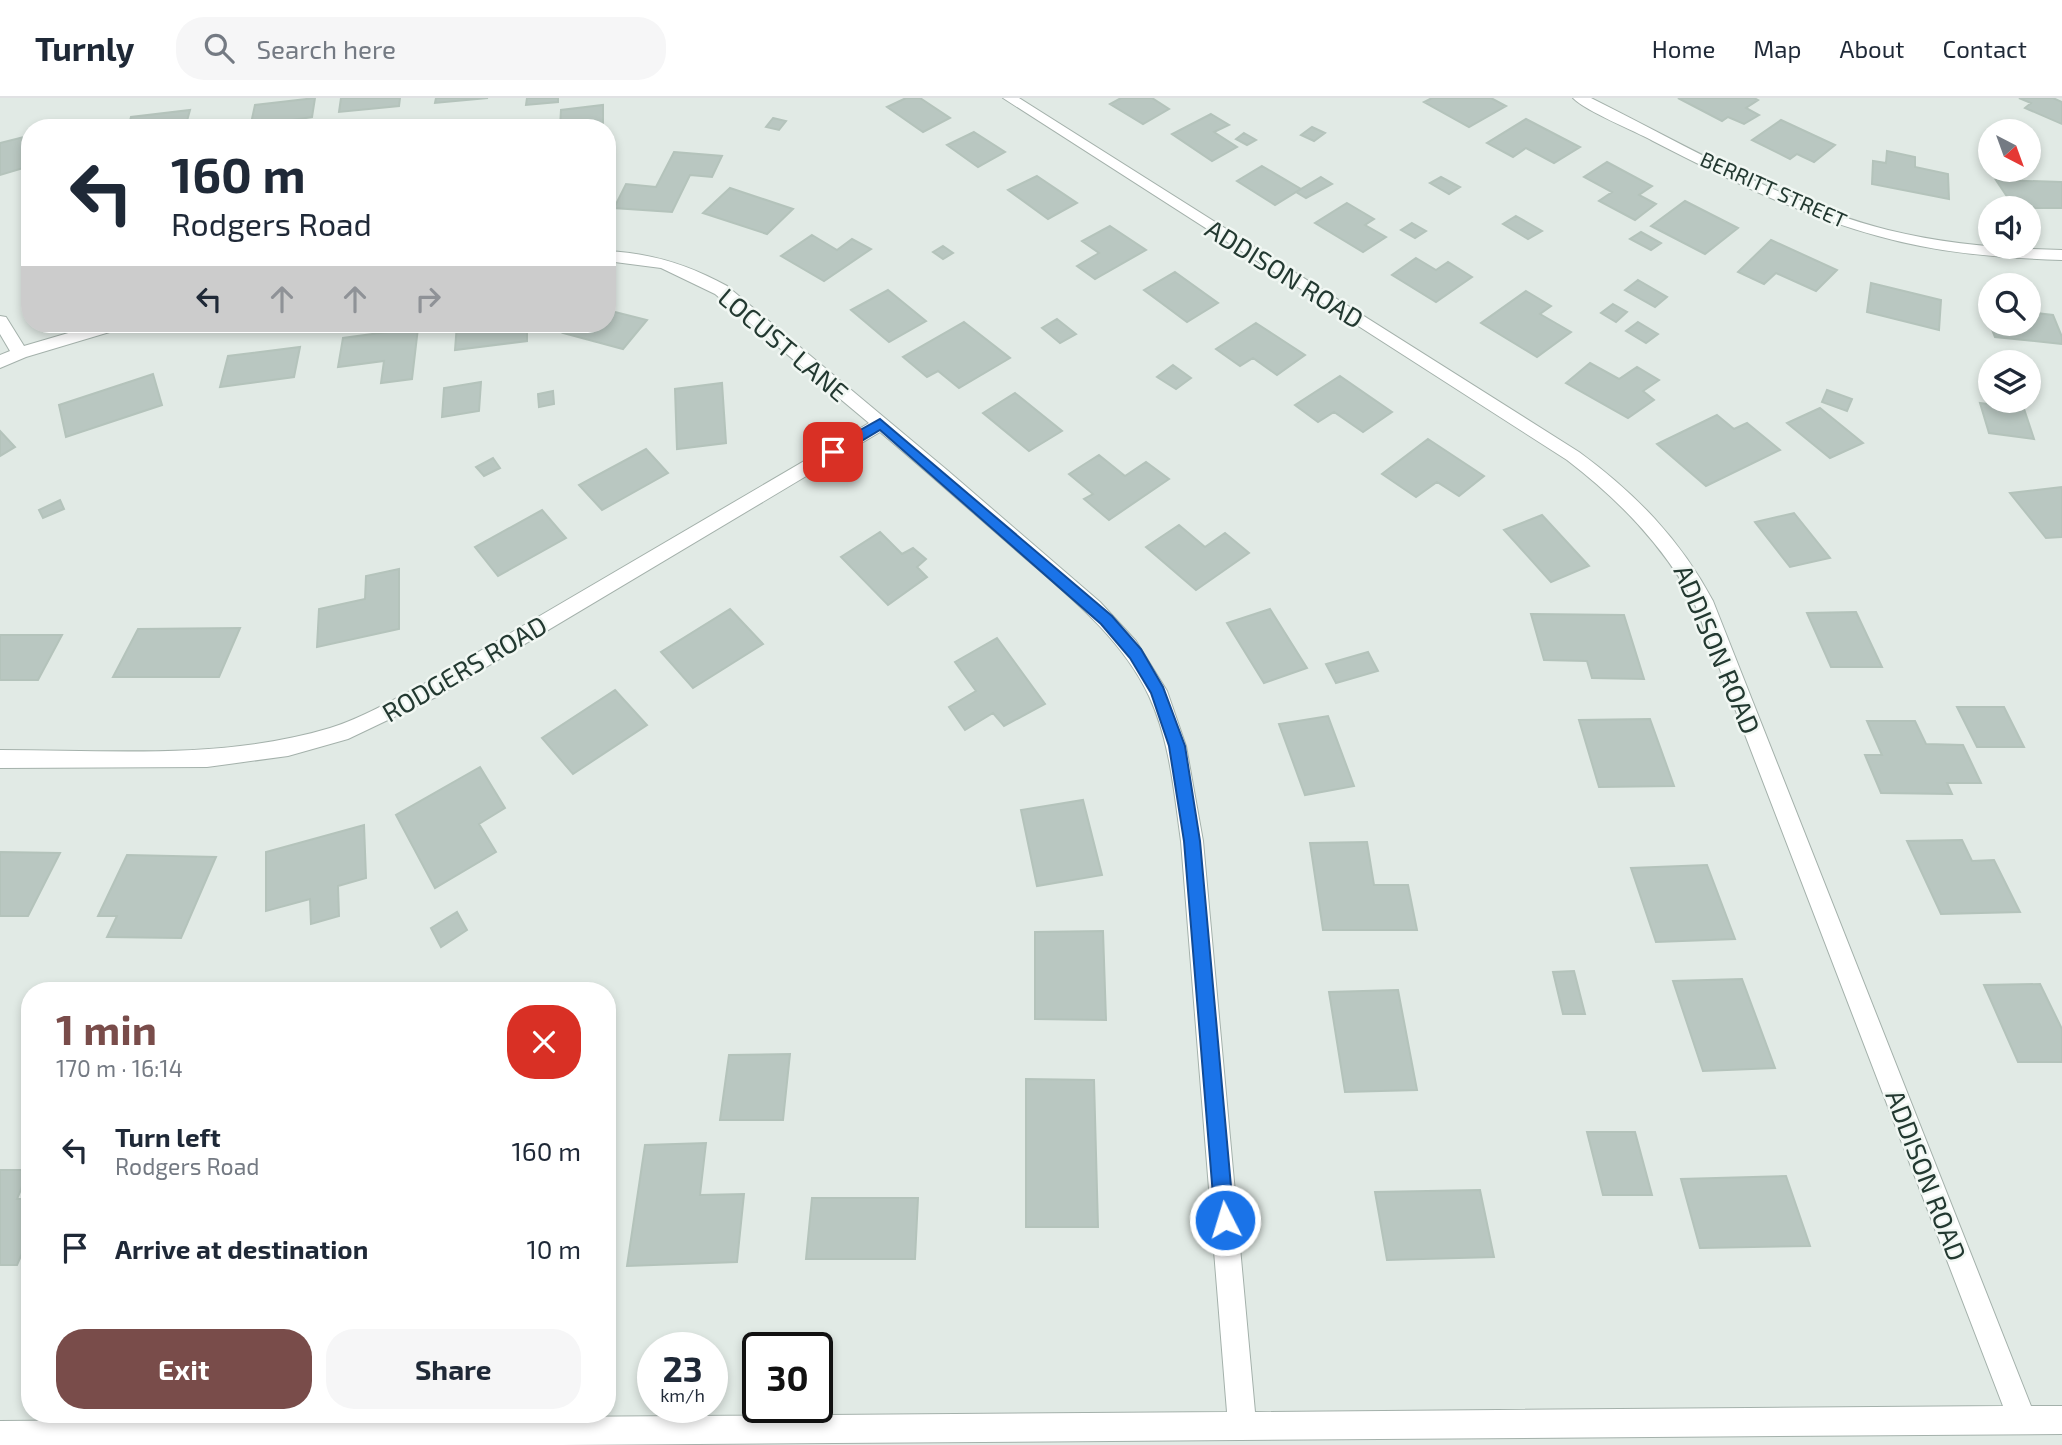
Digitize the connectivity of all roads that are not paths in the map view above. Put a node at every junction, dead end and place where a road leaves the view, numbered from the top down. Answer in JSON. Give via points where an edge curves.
{"nodes":[{"id":1,"x":1010,"y":98,"type":"edge"},
{"id":2,"x":1580,"y":98,"type":"edge"},
{"id":3,"x":2062,"y":255,"type":"edge"},
{"id":4,"x":616,"y":257,"type":"edge"},
{"id":5,"x":0,"y":321,"type":"edge"},
{"id":6,"x":87,"y":333,"type":"edge"},
{"id":7,"x":20,"y":353,"type":"junction"},
{"id":8,"x":0,"y":362,"type":"edge"},
{"id":9,"x":880,"y":424,"type":"junction"},
{"id":10,"x":0,"y":759,"type":"edge"},
{"id":11,"x":2023,"y":1420,"type":"junction"},
{"id":12,"x":2062,"y":1420,"type":"edge"},
{"id":13,"x":1242,"y":1426,"type":"junction"},
{"id":14,"x":0,"y":1435,"type":"edge"},
{"id":15,"x":1354,"y":1435,"type":"edge"},
{"id":16,"x":371,"y":1439,"type":"edge"}],
"edges":[{"from":1,"to":11,"type":"street","name":"ADDISON ROAD","via":[[1573,456],[1633,503],[1671,547],[1703,601]]},
{"from":2,"to":3,"type":"street","name":"BERRITT STREET","via":[[1828,216],[1971,251]]},
{"from":4,"to":9,"type":"street","name":"LOCUST LANE","via":[[656,260],[693,272],[721,289]]},
{"from":5,"to":7,"type":"street"},
{"from":6,"to":7,"type":"street"},
{"from":7,"to":8,"type":"street"},
{"from":9,"to":10,"type":"street","name":"RODGERS ROAD","via":[[429,691],[328,737],[246,754],[198,758]]},
{"from":9,"to":13,"type":"street","name":"LOCUST LANE","via":[[1107,620],[1158,692],[1177,746],[1192,841]]},
{"from":11,"to":12,"type":"street"},
{"from":11,"to":15,"type":"street"},
{"from":13,"to":15,"type":"street"},
{"from":13,"to":16,"type":"street"},
{"from":14,"to":16,"type":"street"}]}
